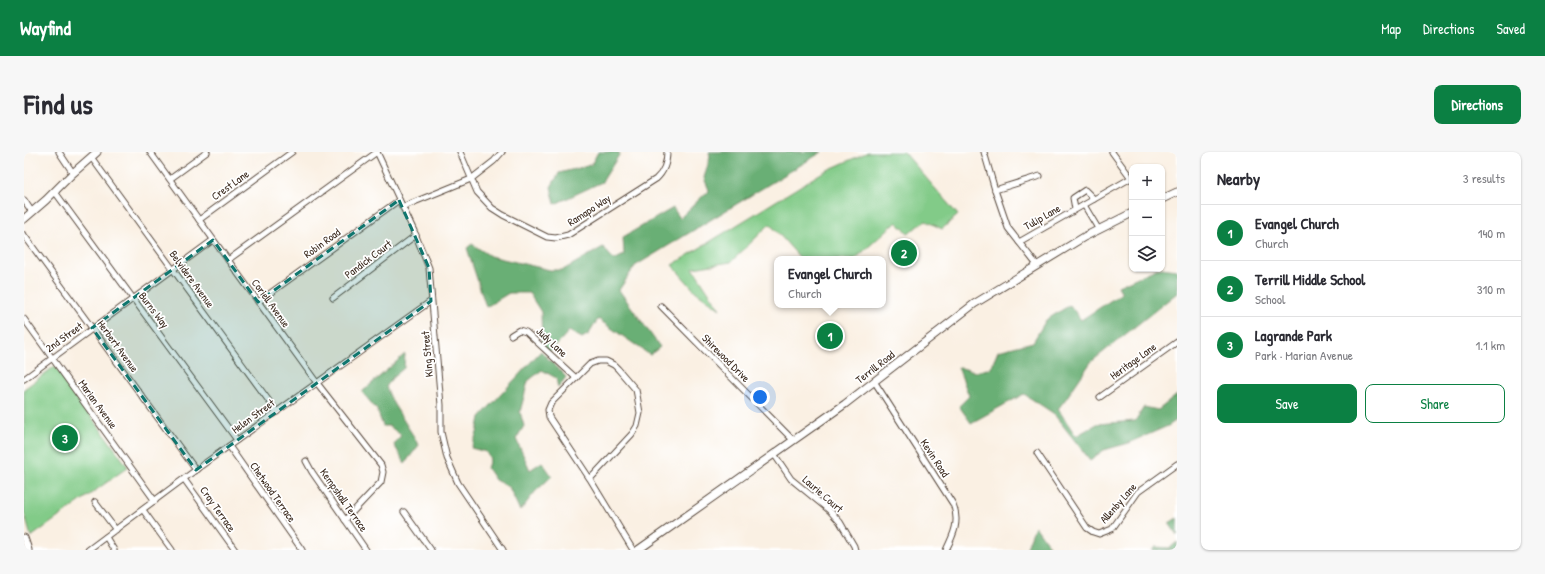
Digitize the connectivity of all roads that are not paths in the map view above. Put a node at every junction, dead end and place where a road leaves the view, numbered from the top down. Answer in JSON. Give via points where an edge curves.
{"nodes":[{"id":1,"x":59,"y":152,"type":"edge"},
{"id":2,"x":97,"y":152,"type":"edge"},
{"id":3,"x":150,"y":152,"type":"edge"},
{"id":4,"x":207,"y":152,"type":"edge"},
{"id":5,"x":292,"y":152,"type":"edge"},
{"id":6,"x":377,"y":152,"type":"edge"},
{"id":7,"x":460,"y":152,"type":"edge"},
{"id":8,"x":502,"y":152,"type":"edge"},
{"id":9,"x":667,"y":152,"type":"edge"},
{"id":10,"x":984,"y":152,"type":"edge"},
{"id":11,"x":1112,"y":152,"type":"edge"},
{"id":12,"x":90,"y":157,"type":"junction"},
{"id":13,"x":73,"y":173,"type":"junction"},
{"id":14,"x":1040,"y":176,"type":"dead end"},
{"id":15,"x":170,"y":179,"type":"junction"},
{"id":16,"x":471,"y":179,"type":"junction"},
{"id":17,"x":995,"y":190,"type":"junction"},
{"id":18,"x":55,"y":192,"type":"junction"},
{"id":19,"x":1177,"y":192,"type":"edge"},
{"id":20,"x":1165,"y":198,"type":"edge"},
{"id":21,"x":1094,"y":199,"type":"junction"},
{"id":22,"x":24,"y":200,"type":"edge"},
{"id":23,"x":399,"y":200,"type":"junction"},
{"id":24,"x":1084,"y":205,"type":"junction"},
{"id":25,"x":402,"y":206,"type":"junction"},
{"id":26,"x":1075,"y":209,"type":"junction"},
{"id":27,"x":32,"y":212,"type":"junction"},
{"id":28,"x":1129,"y":215,"type":"edge"},
{"id":29,"x":24,"y":219,"type":"edge"},
{"id":30,"x":199,"y":220,"type":"junction"},
{"id":31,"x":1099,"y":230,"type":"junction"},
{"id":32,"x":24,"y":235,"type":"edge"},
{"id":33,"x":416,"y":235,"type":"junction"},
{"id":34,"x":213,"y":240,"type":"junction"},
{"id":35,"x":1019,"y":242,"type":"junction"},
{"id":36,"x":228,"y":260,"type":"junction"},
{"id":37,"x":1037,"y":265,"type":"junction"},
{"id":38,"x":173,"y":270,"type":"junction"},
{"id":39,"x":333,"y":298,"type":"dead end"},
{"id":40,"x":133,"y":299,"type":"junction"},
{"id":41,"x":431,"y":301,"type":"junction"},
{"id":42,"x":258,"y":302,"type":"junction"},
{"id":43,"x":661,"y":306,"type":"dead end"},
{"id":44,"x":24,"y":319,"type":"edge"},
{"id":45,"x":92,"y":328,"type":"junction"},
{"id":46,"x":511,"y":335,"type":"dead end"},
{"id":47,"x":1177,"y":342,"type":"edge"},
{"id":48,"x":52,"y":358,"type":"junction"},
{"id":49,"x":576,"y":378,"type":"junction"},
{"id":50,"x":24,"y":379,"type":"edge"},
{"id":51,"x":874,"y":382,"type":"junction"},
{"id":52,"x":317,"y":383,"type":"junction"},
{"id":53,"x":1100,"y":397,"type":"dead end"},
{"id":54,"x":277,"y":412,"type":"junction"},
{"id":55,"x":237,"y":440,"type":"junction"},
{"id":56,"x":794,"y":440,"type":"junction"},
{"id":57,"x":229,"y":446,"type":"junction"},
{"id":58,"x":1037,"y":453,"type":"dead end"},
{"id":59,"x":774,"y":454,"type":"junction"},
{"id":60,"x":306,"y":461,"type":"dead end"},
{"id":61,"x":1177,"y":464,"type":"edge"},
{"id":62,"x":196,"y":470,"type":"junction"},
{"id":63,"x":184,"y":479,"type":"junction"},
{"id":64,"x":590,"y":479,"type":"junction"},
{"id":65,"x":155,"y":501,"type":"junction"},
{"id":66,"x":96,"y":502,"type":"dead end"},
{"id":67,"x":143,"y":510,"type":"junction"},
{"id":68,"x":404,"y":512,"type":"dead end"},
{"id":69,"x":345,"y":520,"type":"junction"},
{"id":70,"x":116,"y":530,"type":"junction"},
{"id":71,"x":106,"y":537,"type":"junction"},
{"id":72,"x":24,"y":538,"type":"edge"},
{"id":73,"x":641,"y":549,"type":"edge"},
{"id":74,"x":28,"y":550,"type":"edge"},
{"id":75,"x":88,"y":550,"type":"edge"},
{"id":76,"x":114,"y":550,"type":"edge"},
{"id":77,"x":172,"y":550,"type":"edge"},
{"id":78,"x":235,"y":550,"type":"edge"},
{"id":79,"x":302,"y":550,"type":"edge"},
{"id":80,"x":366,"y":550,"type":"edge"},
{"id":81,"x":431,"y":550,"type":"edge"},
{"id":82,"x":503,"y":550,"type":"edge"},
{"id":83,"x":633,"y":550,"type":"edge"},
{"id":84,"x":854,"y":550,"type":"edge"},
{"id":85,"x":946,"y":550,"type":"edge"}],
"edges":[{"from":1,"to":13,"type":"street"},
{"from":2,"to":12,"type":"street"},
{"from":3,"to":15,"type":"street","name":"Coriell Avenue"},
{"from":4,"to":15,"type":"street"},
{"from":5,"to":30,"type":"street","name":"Crest Lane"},
{"from":6,"to":23,"type":"street","name":"King Street"},
{"from":6,"to":36,"type":"street"},
{"from":7,"to":16,"type":"street","name":"Ramapo Way"},
{"from":8,"to":16,"type":"street"},
{"from":9,"to":16,"type":"street","name":"Ramapo Way","via":[[664,169],[656,179],[568,235],[559,238],[547,237],[492,208],[477,192]]},
{"from":10,"to":17,"type":"street"},
{"from":11,"to":21,"type":"street","name":"Tulip Lane","via":[[1131,178]]},
{"from":12,"to":13,"type":"street"},
{"from":12,"to":38,"type":"street","name":"Belvidere Avenue"},
{"from":13,"to":18,"type":"street"},
{"from":14,"to":17,"type":"street"},
{"from":15,"to":30,"type":"street","name":"Coriell Avenue"},
{"from":16,"to":25,"type":"street"},
{"from":17,"to":35,"type":"street","via":[[1008,228]]},
{"from":18,"to":27,"type":"street"},
{"from":18,"to":40,"type":"street","name":"Burns Way"},
{"from":19,"to":20,"type":"street"},
{"from":21,"to":24,"type":"street","name":"Tulip Lane"},
{"from":21,"to":26,"type":"street","name":"Tulip Lane","via":[[1085,190],[1073,198]]},
{"from":22,"to":27,"type":"street"},
{"from":23,"to":25,"type":"street","name":"King Street"},
{"from":23,"to":42,"type":"street","name":"Robin Road"},
{"from":24,"to":26,"type":"street","name":"Tulip Lane"},
{"from":24,"to":31,"type":"street"},
{"from":25,"to":33,"type":"street","name":"King Street"},
{"from":26,"to":35,"type":"street","name":"Tulip Lane"},
{"from":27,"to":29,"type":"street"},
{"from":28,"to":31,"type":"street","name":"Terrill Road"},
{"from":30,"to":34,"type":"street","name":"Coriell Avenue"},
{"from":31,"to":37,"type":"street","name":"Terrill Road"},
{"from":32,"to":45,"type":"street","name":"Herbert Avenue"},
{"from":33,"to":39,"type":"street","name":"Pandick Court"},
{"from":33,"to":41,"type":"street","name":"King Street","via":[[429,268]]},
{"from":34,"to":36,"type":"street","name":"Coriell Avenue"},
{"from":34,"to":38,"type":"street","name":"2nd Street"},
{"from":35,"to":37,"type":"street"},
{"from":36,"to":42,"type":"street","name":"Coriell Avenue"},
{"from":37,"to":51,"type":"street","name":"Terrill Road","via":[[974,304]]},
{"from":38,"to":40,"type":"street","name":"2nd Street"},
{"from":38,"to":54,"type":"street","name":"Belvidere Avenue"},
{"from":40,"to":45,"type":"street","name":"2nd Street"},
{"from":40,"to":55,"type":"street","name":"Burns Way"},
{"from":41,"to":52,"type":"street","name":"Helen Street"},
{"from":41,"to":82,"type":"street","name":"King Street","via":[[442,405],[442,432],[447,458],[458,483]]},
{"from":42,"to":52,"type":"street","name":"Coriell Avenue"},
{"from":43,"to":56,"type":"street","name":"Shirewood Drive"},
{"from":44,"to":48,"type":"street","name":"Marian Avenue"},
{"from":45,"to":48,"type":"street","name":"2nd Street"},
{"from":45,"to":62,"type":"street","name":"Herbert Avenue"},
{"from":46,"to":49,"type":"street","name":"Judy Lane","via":[[519,330],[526,332]]},
{"from":47,"to":53,"type":"street","name":"Heritage Lane"},
{"from":48,"to":50,"type":"street","name":"2nd Street"},
{"from":48,"to":65,"type":"street","name":"Marian Avenue"},
{"from":49,"to":64,"type":"street","via":[[551,403],[548,414]]},
{"from":49,"to":64,"type":"street","via":[[593,362],[611,363],[636,390],[640,404],[639,417],[632,434]]},
{"from":51,"to":56,"type":"street","name":"Terrill Road"},
{"from":51,"to":85,"type":"street","name":"Kevin Road","via":[[954,508],[957,519],[955,531]]},
{"from":52,"to":54,"type":"street","name":"Helen Street"},
{"from":52,"to":69,"type":"street","name":"Coriell Avenue","via":[[379,462],[384,472],[381,482]]},
{"from":54,"to":55,"type":"street","name":"Helen Street"},
{"from":55,"to":57,"type":"street","name":"Helen Street"},
{"from":56,"to":59,"type":"street","name":"Terrill Road"},
{"from":57,"to":62,"type":"street","name":"Helen Street"},
{"from":57,"to":79,"type":"street","name":"Chetwood Terrace"},
{"from":58,"to":61,"type":"street","name":"Allenby Lane","via":[[1087,528],[1099,534],[1112,529],[1138,492]]},
{"from":59,"to":73,"type":"street","name":"Terrill Road"},
{"from":59,"to":84,"type":"street","name":"Laurie Court","via":[[791,479],[840,522]]},
{"from":60,"to":69,"type":"street","name":"Kempshall Terrace"},
{"from":62,"to":63,"type":"street","name":"Helen Street"},
{"from":63,"to":65,"type":"street","name":"Helen Street"},
{"from":63,"to":78,"type":"street","name":"Cray Terrace"},
{"from":64,"to":83,"type":"street"},
{"from":65,"to":67,"type":"street","name":"Helen Street"},
{"from":66,"to":70,"type":"street"},
{"from":67,"to":70,"type":"street","name":"Helen Street"},
{"from":67,"to":77,"type":"street"},
{"from":68,"to":81,"type":"street"},
{"from":69,"to":80,"type":"street","name":"Kempshall Terrace"},
{"from":70,"to":71,"type":"street","name":"Helen Street"},
{"from":71,"to":75,"type":"street","name":"Helen Street"},
{"from":71,"to":76,"type":"street"},
{"from":72,"to":74,"type":"street"}]}
